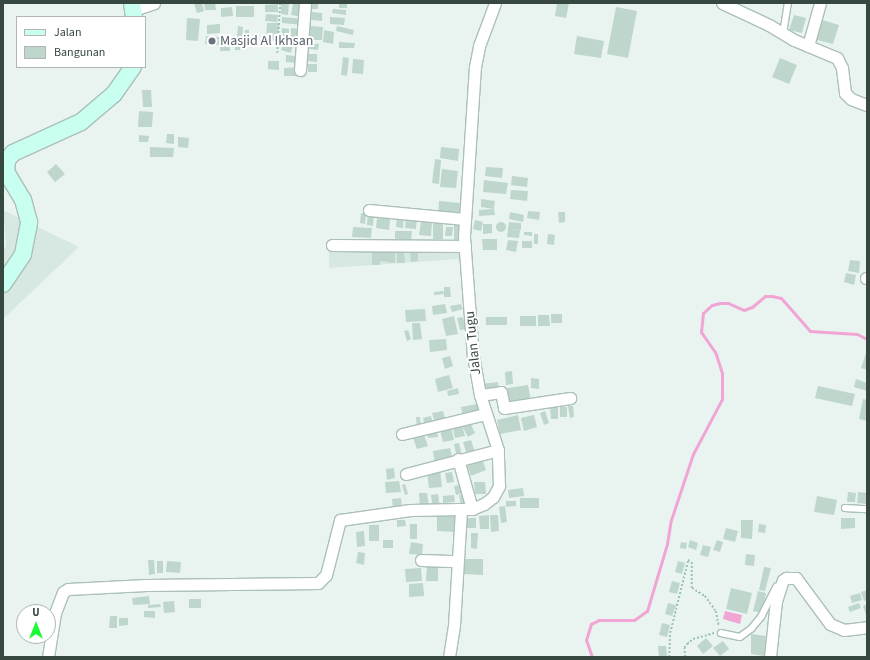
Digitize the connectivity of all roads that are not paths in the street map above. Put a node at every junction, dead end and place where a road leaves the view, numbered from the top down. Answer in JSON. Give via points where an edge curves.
{"nodes":[{"id":1,"x":154,"y":3,"type":"edge"},
{"id":2,"x":305,"y":3,"type":"edge"},
{"id":3,"x":495,"y":3,"type":"edge"},
{"id":4,"x":722,"y":3,"type":"edge"},
{"id":5,"x":788,"y":3,"type":"edge"},
{"id":6,"x":820,"y":3,"type":"edge"},
{"id":7,"x":133,"y":10,"type":"edge"},
{"id":8,"x":783,"y":34,"type":"junction"},
{"id":9,"x":808,"y":46,"type":"junction"},
{"id":10,"x":132,"y":68,"type":"edge"},
{"id":11,"x":300,"y":70,"type":"dead end"},
{"id":12,"x":867,"y":105,"type":"edge"},
{"id":13,"x":369,"y":210,"type":"dead end"},
{"id":14,"x":465,"y":219,"type":"junction"},
{"id":15,"x":332,"y":245,"type":"dead end"},
{"id":16,"x":465,"y":246,"type":"junction"},
{"id":17,"x":3,"y":284,"type":"edge"},
{"id":18,"x":480,"y":395,"type":"junction"},
{"id":19,"x":570,"y":398,"type":"dead end"},
{"id":20,"x":485,"y":414,"type":"junction"},
{"id":21,"x":402,"y":434,"type":"dead end"},
{"id":22,"x":498,"y":450,"type":"junction"},
{"id":23,"x":458,"y":459,"type":"junction"},
{"id":24,"x":406,"y":474,"type":"dead end"},
{"id":25,"x":845,"y":508,"type":"dead end"},
{"id":26,"x":466,"y":509,"type":"junction"},
{"id":27,"x":867,"y":509,"type":"edge"},
{"id":28,"x":421,"y":560,"type":"dead end"},
{"id":29,"x":456,"y":561,"type":"junction"},
{"id":30,"x":783,"y":580,"type":"junction"},
{"id":31,"x":867,"y":627,"type":"edge"},
{"id":32,"x":721,"y":633,"type":"road end"},
{"id":33,"x":48,"y":657,"type":"edge"},
{"id":34,"x":449,"y":657,"type":"edge"},
{"id":35,"x":770,"y":657,"type":"edge"}],
"edges":[{"from":1,"to":7,"type":"street"},
{"from":2,"to":11,"type":"street"},
{"from":3,"to":14,"type":"street","name":"Jalan Tugu","via":[[479,46],[475,67]]},
{"from":4,"to":8,"type":"street"},
{"from":5,"to":8,"type":"lane"},
{"from":6,"to":9,"type":"street"},
{"from":8,"to":9,"type":"street"},
{"from":9,"to":12,"type":"street","via":[[837,58],[842,68],[845,93],[851,99]]},
{"from":10,"to":17,"type":"main road","via":[[114,94],[81,122],[13,153],[7,160],[6,172],[23,200],[29,222],[23,254]]},
{"from":13,"to":14,"type":"street"},
{"from":14,"to":16,"type":"street","name":"Jalan Tugu"},
{"from":15,"to":16,"type":"street"},
{"from":16,"to":18,"type":"street","name":"Jalan Tugu","via":[[472,357]]},
{"from":18,"to":19,"type":"street","via":[[501,392],[504,408]]},
{"from":18,"to":20,"type":"street","name":"Jalan Tugu"},
{"from":20,"to":21,"type":"street"},
{"from":20,"to":22,"type":"street","name":"Jalan Tugu"},
{"from":22,"to":23,"type":"street"},
{"from":22,"to":26,"type":"street","name":"Jalan Tugu","via":[[499,486],[493,497],[484,504]]},
{"from":23,"to":24,"type":"street"},
{"from":23,"to":26,"type":"street"},
{"from":25,"to":27,"type":"lane"},
{"from":26,"to":29,"type":"street"},
{"from":26,"to":33,"type":"street","via":[[410,510],[340,520],[326,575],[318,583],[146,585],[68,589],[63,592],[55,613]]},
{"from":28,"to":29,"type":"street"},
{"from":29,"to":34,"type":"street","via":[[454,625]]},
{"from":30,"to":31,"type":"street","via":[[796,578],[830,624],[844,630]]},
{"from":30,"to":32,"type":"lane","via":[[777,584],[761,617],[751,630],[740,637]]},
{"from":30,"to":35,"type":"street","via":[[776,601]]}]}
